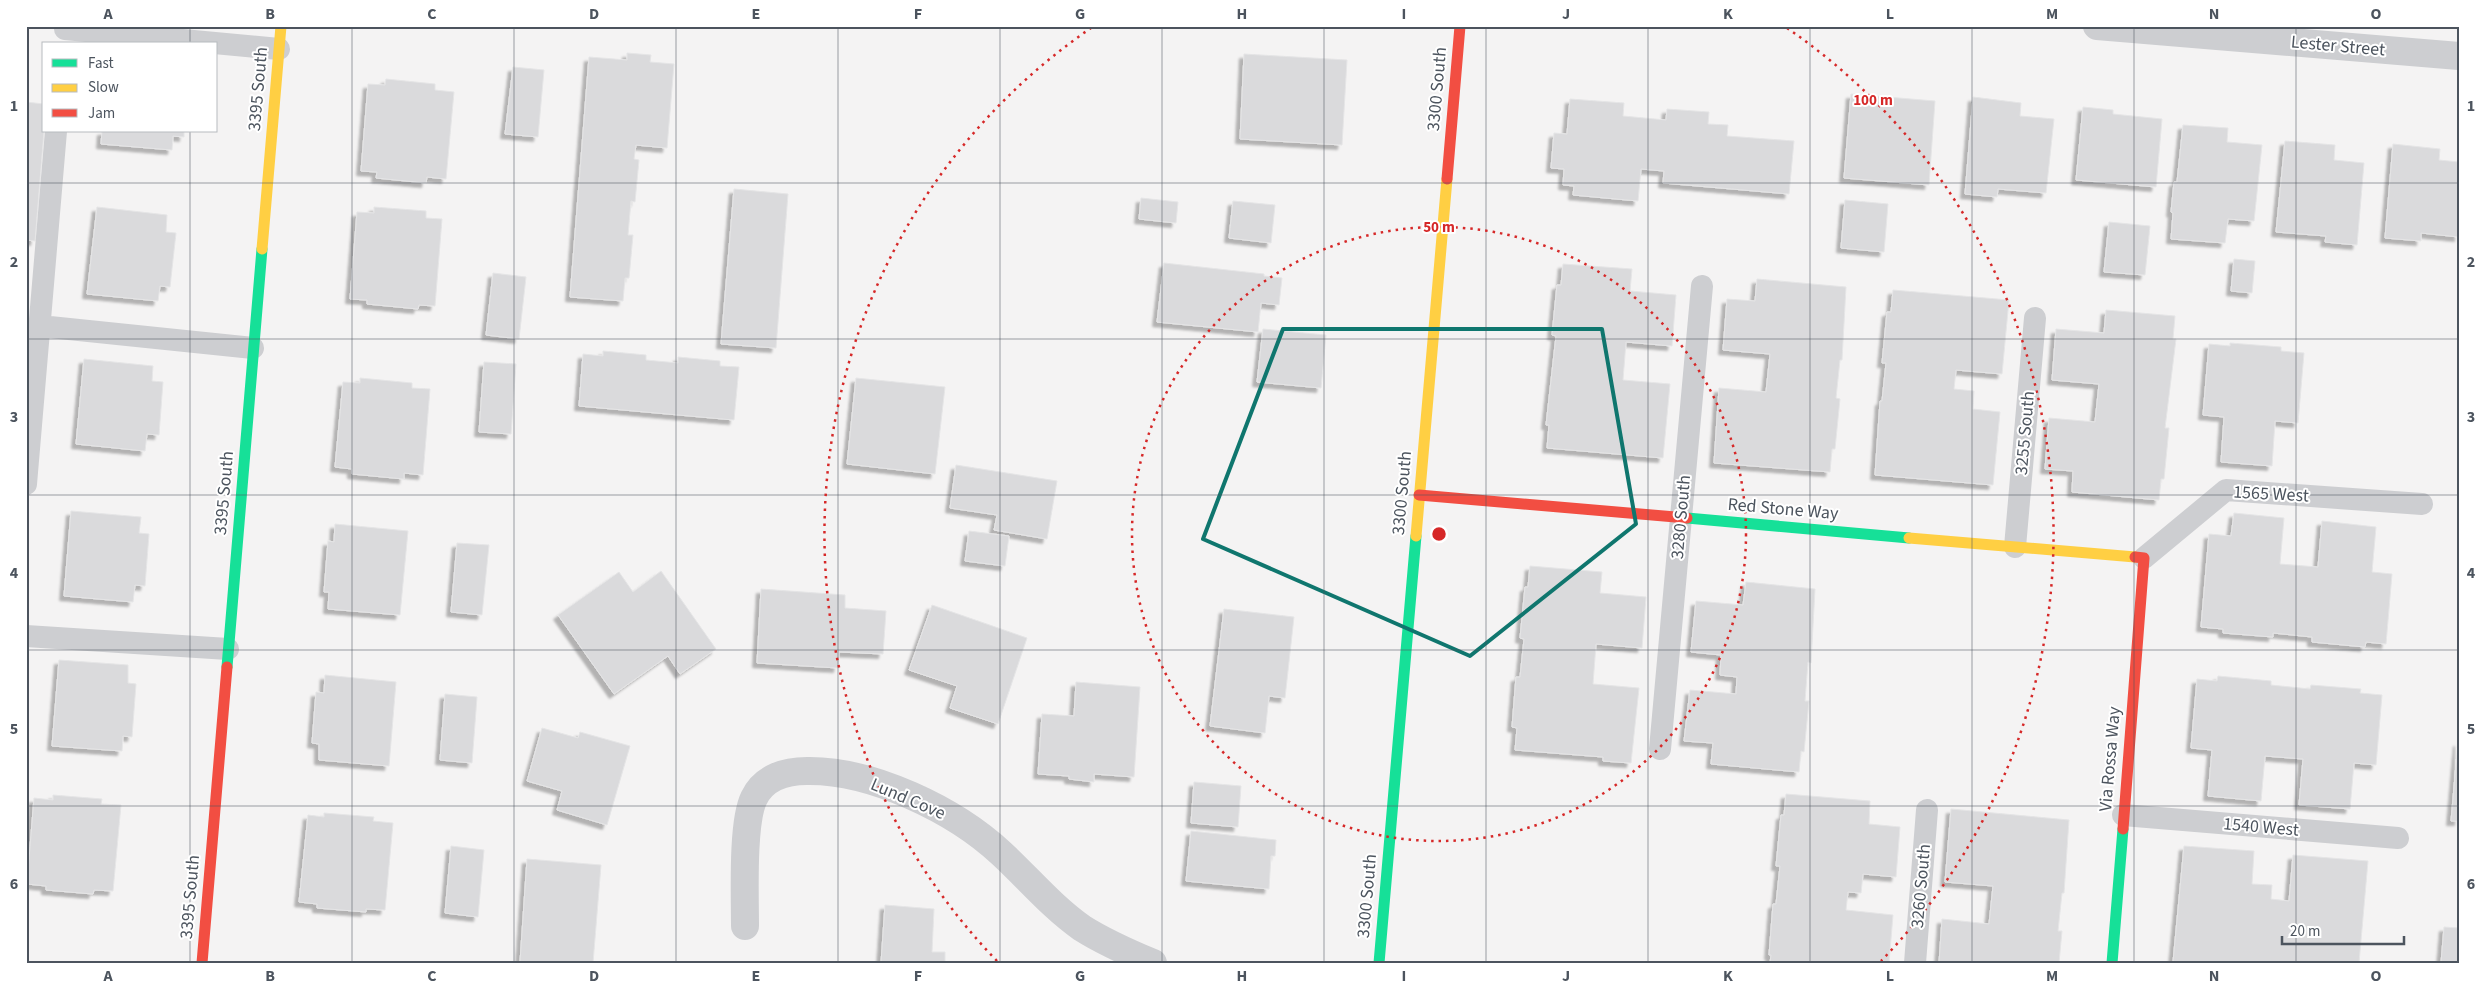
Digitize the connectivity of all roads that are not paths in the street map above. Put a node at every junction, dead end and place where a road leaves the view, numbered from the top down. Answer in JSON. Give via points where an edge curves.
{"nodes":[{"id":1,"x":281,"y":26,"type":"edge"},
{"id":2,"x":1460,"y":26,"type":"edge"},
{"id":3,"x":2097,"y":26,"type":"edge"},
{"id":4,"x":65,"y":33,"type":"edge"},
{"id":5,"x":185,"y":42,"type":"edge"},
{"id":6,"x":218,"y":44,"type":"edge"},
{"id":7,"x":279,"y":49,"type":"junction"},
{"id":8,"x":2459,"y":56,"type":"edge"},
{"id":9,"x":56,"y":132,"type":"edge"},
{"id":10,"x":1702,"y":286,"type":"dead end"},
{"id":11,"x":2036,"y":318,"type":"dead end"},
{"id":12,"x":40,"y":326,"type":"junction"},
{"id":13,"x":253,"y":348,"type":"junction"},
{"id":14,"x":26,"y":484,"type":"edge"},
{"id":15,"x":1419,"y":495,"type":"junction"},
{"id":16,"x":2422,"y":504,"type":"dead end"},
{"id":17,"x":1681,"y":518,"type":"junction"},
{"id":18,"x":2015,"y":547,"type":"junction"},
{"id":19,"x":2144,"y":558,"type":"junction"},
{"id":20,"x":26,"y":636,"type":"edge"},
{"id":21,"x":228,"y":649,"type":"junction"},
{"id":22,"x":1660,"y":749,"type":"dead end"},
{"id":23,"x":1927,"y":810,"type":"dead end"},
{"id":24,"x":2123,"y":816,"type":"junction"},
{"id":25,"x":2398,"y":838,"type":"dead end"},
{"id":26,"x":745,"y":926,"type":"dead end"},
{"id":27,"x":202,"y":963,"type":"edge"},
{"id":28,"x":1153,"y":963,"type":"edge"},
{"id":29,"x":1379,"y":963,"type":"edge"},
{"id":30,"x":1915,"y":963,"type":"edge"},
{"id":31,"x":2112,"y":963,"type":"edge"}],
"edges":[{"from":1,"to":7,"type":"street","name":"3395 South"},
{"from":2,"to":15,"type":"street","name":"3300 South"},
{"from":3,"to":8,"type":"street","name":"Lester Street"},
{"from":4,"to":5,"type":"lane"},
{"from":6,"to":7,"type":"lane"},
{"from":7,"to":13,"type":"street","name":"3395 South"},
{"from":9,"to":12,"type":"lane"},
{"from":10,"to":17,"type":"lane","name":"3280 South"},
{"from":11,"to":18,"type":"lane","name":"3255 South"},
{"from":12,"to":13,"type":"lane"},
{"from":12,"to":14,"type":"lane"},
{"from":13,"to":21,"type":"street","name":"3395 South"},
{"from":15,"to":17,"type":"street","name":"Red Stone Way"},
{"from":15,"to":29,"type":"street","name":"3300 South"},
{"from":16,"to":19,"type":"lane","name":"1565 West","via":[[2226,490]]},
{"from":17,"to":18,"type":"street","name":"Red Stone Way"},
{"from":17,"to":22,"type":"lane","name":"3280 South"},
{"from":18,"to":19,"type":"street","name":"Red Stone Way"},
{"from":19,"to":24,"type":"street","name":"Via Rossa Way"},
{"from":20,"to":21,"type":"lane"},
{"from":21,"to":27,"type":"street","name":"3395 South"},
{"from":23,"to":30,"type":"lane","name":"3260 South"},
{"from":24,"to":25,"type":"lane","name":"1540 West"},
{"from":24,"to":31,"type":"street","name":"Via Rossa Way"},
{"from":26,"to":28,"type":"street","name":"Lund Cove","via":[[747,825],[753,799],[762,785],[776,775],[818,770],[882,784],[967,826],[1082,928]]}]}
